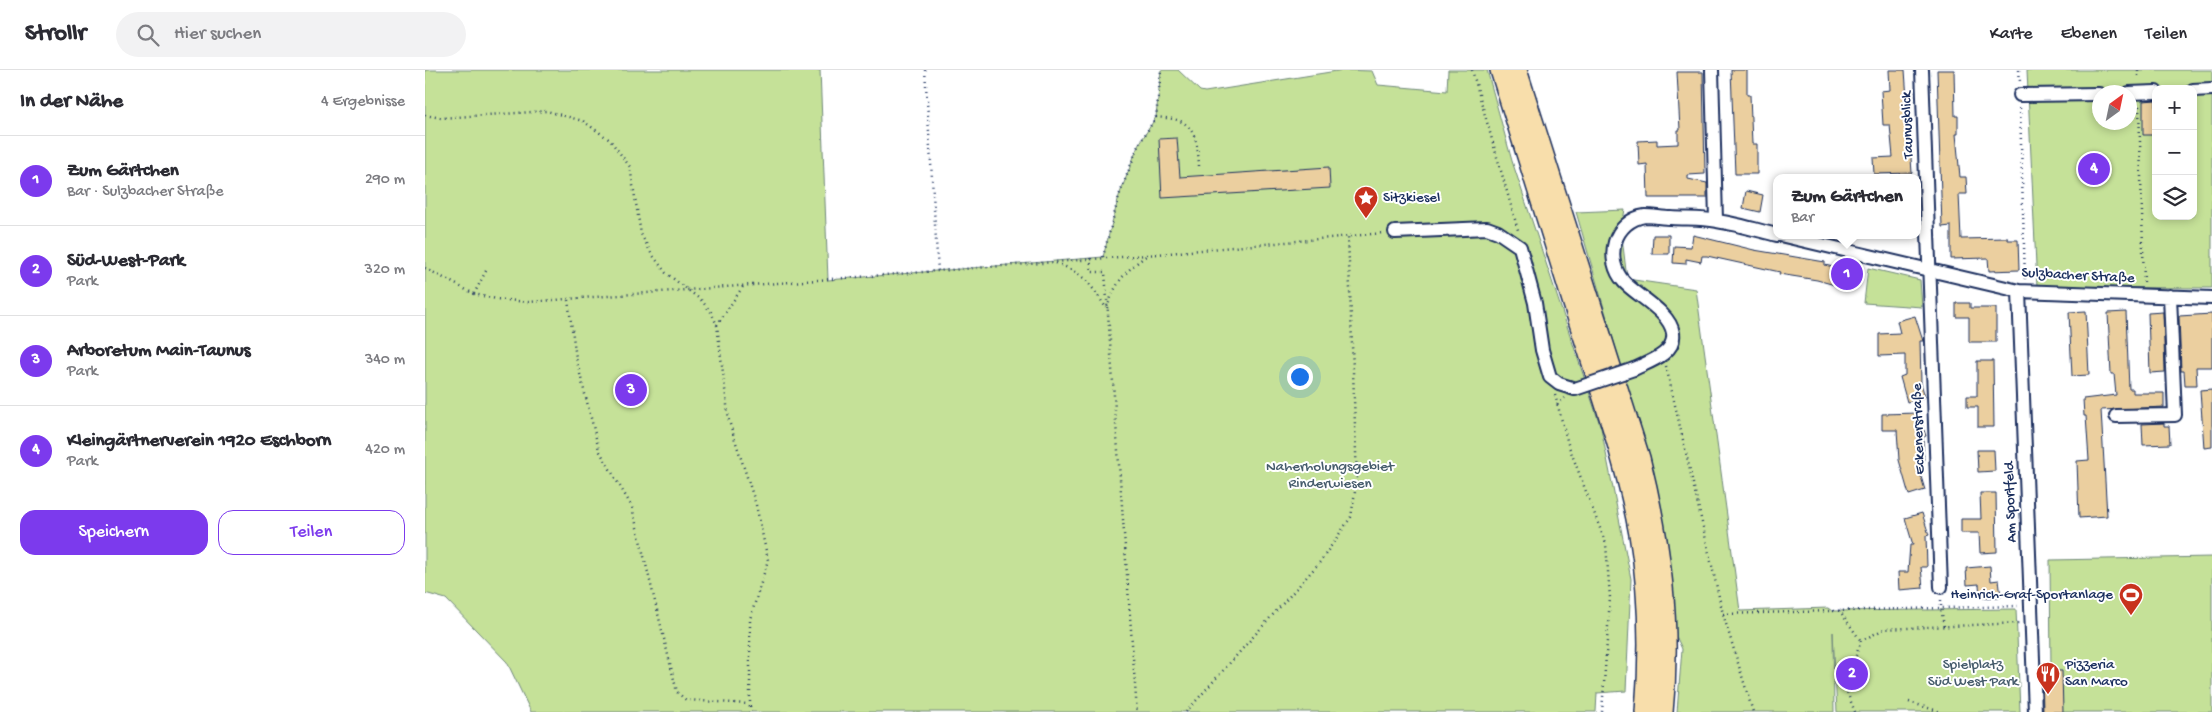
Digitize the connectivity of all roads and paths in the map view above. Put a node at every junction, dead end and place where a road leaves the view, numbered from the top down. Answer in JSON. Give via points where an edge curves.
{"nodes":[{"id":1,"x":925,"y":70,"type":"edge"},
{"id":2,"x":1161,"y":70,"type":"edge"},
{"id":3,"x":1473,"y":70,"type":"edge"},
{"id":4,"x":1500,"y":70,"type":"edge"},
{"id":5,"x":1517,"y":70,"type":"edge"},
{"id":6,"x":1712,"y":70,"type":"edge"},
{"id":7,"x":1923,"y":70,"type":"edge"},
{"id":8,"x":2019,"y":70,"type":"edge"},
{"id":9,"x":2138,"y":70,"type":"edge"},
{"id":10,"x":2135,"y":85,"type":"edge"},
{"id":11,"x":2212,"y":89,"type":"edge"},
{"id":12,"x":2197,"y":90,"type":"edge"},
{"id":13,"x":2152,"y":92,"type":"edge"},
{"id":14,"x":2137,"y":93,"type":"edge"},
{"id":15,"x":2092,"y":94,"type":"edge"},
{"id":16,"x":2020,"y":95,"type":"junction"},
{"id":17,"x":425,"y":115,"type":"edge"},
{"id":18,"x":1156,"y":117,"type":"junction"},
{"id":19,"x":2136,"y":130,"type":"edge"},
{"id":20,"x":1199,"y":166,"type":"dead end"},
{"id":21,"x":1716,"y":220,"type":"junction"},
{"id":22,"x":1395,"y":232,"type":"joint"},
{"id":23,"x":1773,"y":234,"type":"edge"},
{"id":24,"x":1348,"y":236,"type":"junction"},
{"id":25,"x":1796,"y":239,"type":"edge"},
{"id":26,"x":1520,"y":247,"type":"junction"},
{"id":27,"x":1147,"y":255,"type":"junction"},
{"id":28,"x":1103,"y":257,"type":"junction"},
{"id":29,"x":1091,"y":258,"type":"junction"},
{"id":30,"x":1054,"y":262,"type":"junction"},
{"id":31,"x":425,"y":268,"type":"edge"},
{"id":32,"x":487,"y":269,"type":"dead end"},
{"id":33,"x":938,"y":270,"type":"junction"},
{"id":34,"x":1929,"y":270,"type":"junction"},
{"id":35,"x":745,"y":285,"type":"junction"},
{"id":36,"x":2144,"y":286,"type":"dead end"},
{"id":37,"x":686,"y":290,"type":"junction"},
{"id":38,"x":2022,"y":291,"type":"junction"},
{"id":39,"x":474,"y":294,"type":"junction"},
{"id":40,"x":2170,"y":296,"type":"junction"},
{"id":41,"x":2212,"y":298,"type":"edge"},
{"id":42,"x":567,"y":300,"type":"junction"},
{"id":43,"x":1106,"y":309,"type":"junction"},
{"id":44,"x":717,"y":325,"type":"junction"},
{"id":45,"x":1661,"y":356,"type":"junction"},
{"id":46,"x":1557,"y":405,"type":"dead end"},
{"id":47,"x":2116,"y":416,"type":"dead end"},
{"id":48,"x":1941,"y":588,"type":"joint"},
{"id":49,"x":2032,"y":606,"type":"junction"},
{"id":50,"x":1941,"y":608,"type":"junction"},
{"id":51,"x":1839,"y":610,"type":"junction"},
{"id":52,"x":1723,"y":614,"type":"junction"},
{"id":53,"x":2033,"y":622,"type":"junction"},
{"id":54,"x":1944,"y":626,"type":"junction"},
{"id":55,"x":1861,"y":641,"type":"junction"},
{"id":56,"x":1909,"y":702,"type":"dead end"},
{"id":57,"x":749,"y":704,"type":"junction"},
{"id":58,"x":751,"y":712,"type":"edge"},
{"id":59,"x":1137,"y":712,"type":"edge"},
{"id":60,"x":1186,"y":712,"type":"edge"},
{"id":61,"x":1602,"y":712,"type":"edge"},
{"id":62,"x":1645,"y":712,"type":"edge"},
{"id":63,"x":1663,"y":712,"type":"edge"},
{"id":64,"x":1753,"y":712,"type":"edge"},
{"id":65,"x":1855,"y":712,"type":"edge"},
{"id":66,"x":1941,"y":712,"type":"edge"},
{"id":67,"x":2035,"y":712,"type":"edge"}],
"edges":[{"from":1,"to":33,"type":"path"},
{"from":2,"to":18,"type":"path"},
{"from":3,"to":26,"type":"path"},
{"from":4,"to":62,"type":"highway","via":[[1632,500],[1643,560],[1646,603]]},
{"from":5,"to":63,"type":"highway","via":[[1649,495],[1661,557],[1666,613]]},
{"from":6,"to":21,"type":"street"},
{"from":7,"to":34,"type":"street","name":"Taunusblick"},
{"from":8,"to":16,"type":"path"},
{"from":9,"to":10,"type":"path"},
{"from":11,"to":12,"type":"street"},
{"from":13,"to":14,"type":"street"},
{"from":15,"to":16,"type":"street"},
{"from":16,"to":38,"type":"path"},
{"from":17,"to":37,"type":"path","via":[[441,118],[547,111],[583,121],[610,140],[630,167],[641,234],[666,273]]},
{"from":18,"to":20,"type":"path","via":[[1181,121],[1193,134]]},
{"from":18,"to":28,"type":"path","via":[[1138,146],[1119,196]]},
{"from":19,"to":36,"type":"path"},
{"from":21,"to":23,"type":"street","name":"Sulzbacher Straße"},
{"from":21,"to":45,"type":"street","name":"Sulzbacher Straße","via":[[1643,216],[1621,229],[1613,251],[1616,270],[1623,281],[1671,325],[1672,343]]},
{"from":22,"to":24,"type":"path"},
{"from":22,"to":26,"type":"street","via":[[1482,227],[1498,232]]},
{"from":24,"to":27,"type":"path"},
{"from":24,"to":60,"type":"path","via":[[1357,479],[1351,517],[1320,562]]},
{"from":25,"to":34,"type":"street","name":"Sulzbacher Straße"},
{"from":26,"to":45,"type":"street","bridge":true,"via":[[1550,378],[1575,388]]},
{"from":27,"to":28,"type":"path"},
{"from":27,"to":43,"type":"path","via":[[1126,271],[1114,288]]},
{"from":28,"to":29,"type":"path"},
{"from":29,"to":30,"type":"path"},
{"from":29,"to":43,"type":"path","via":[[1091,272],[1105,272]]},
{"from":30,"to":33,"type":"path"},
{"from":30,"to":43,"type":"path","via":[[1085,278]]},
{"from":31,"to":39,"type":"path"},
{"from":32,"to":39,"type":"path"},
{"from":33,"to":35,"type":"path"},
{"from":34,"to":38,"type":"street","name":"Sulzbacher Straße"},
{"from":34,"to":48,"type":"street","name":"Eckenerstraße"},
{"from":35,"to":37,"type":"path"},
{"from":35,"to":44,"type":"path"},
{"from":37,"to":42,"type":"path"},
{"from":37,"to":44,"type":"path","via":[[701,300]]},
{"from":38,"to":40,"type":"street","name":"Sulzbacher Straße"},
{"from":38,"to":49,"type":"street","name":"Am Sportfeld"},
{"from":39,"to":42,"type":"path","via":[[528,302]]},
{"from":40,"to":41,"type":"street","name":"Sulzbacher Straße"},
{"from":40,"to":47,"type":"street","via":[[2175,415]]},
{"from":42,"to":57,"type":"path","via":[[576,358],[599,450],[632,507],[677,692],[686,700]]},
{"from":43,"to":59,"type":"path"},
{"from":44,"to":57,"type":"path","via":[[729,422],[756,505],[768,560],[750,619]]},
{"from":45,"to":52,"type":"path","via":[[1669,376]]},
{"from":46,"to":61,"type":"path","via":[[1568,444],[1606,544],[1610,598]]},
{"from":48,"to":50,"type":"path"},
{"from":49,"to":50,"type":"path"},
{"from":49,"to":53,"type":"street","name":"Am Sportfeld"},
{"from":50,"to":51,"type":"path"},
{"from":50,"to":54,"type":"path"},
{"from":51,"to":52,"type":"path"},
{"from":51,"to":55,"type":"path"},
{"from":52,"to":64,"type":"path"},
{"from":53,"to":54,"type":"path"},
{"from":53,"to":67,"type":"street","name":"Am Sportfeld"},
{"from":54,"to":55,"type":"path","via":[[1884,629]]},
{"from":55,"to":65,"type":"path","via":[[1845,687]]},
{"from":56,"to":66,"type":"path"},
{"from":57,"to":58,"type":"path"}]}
